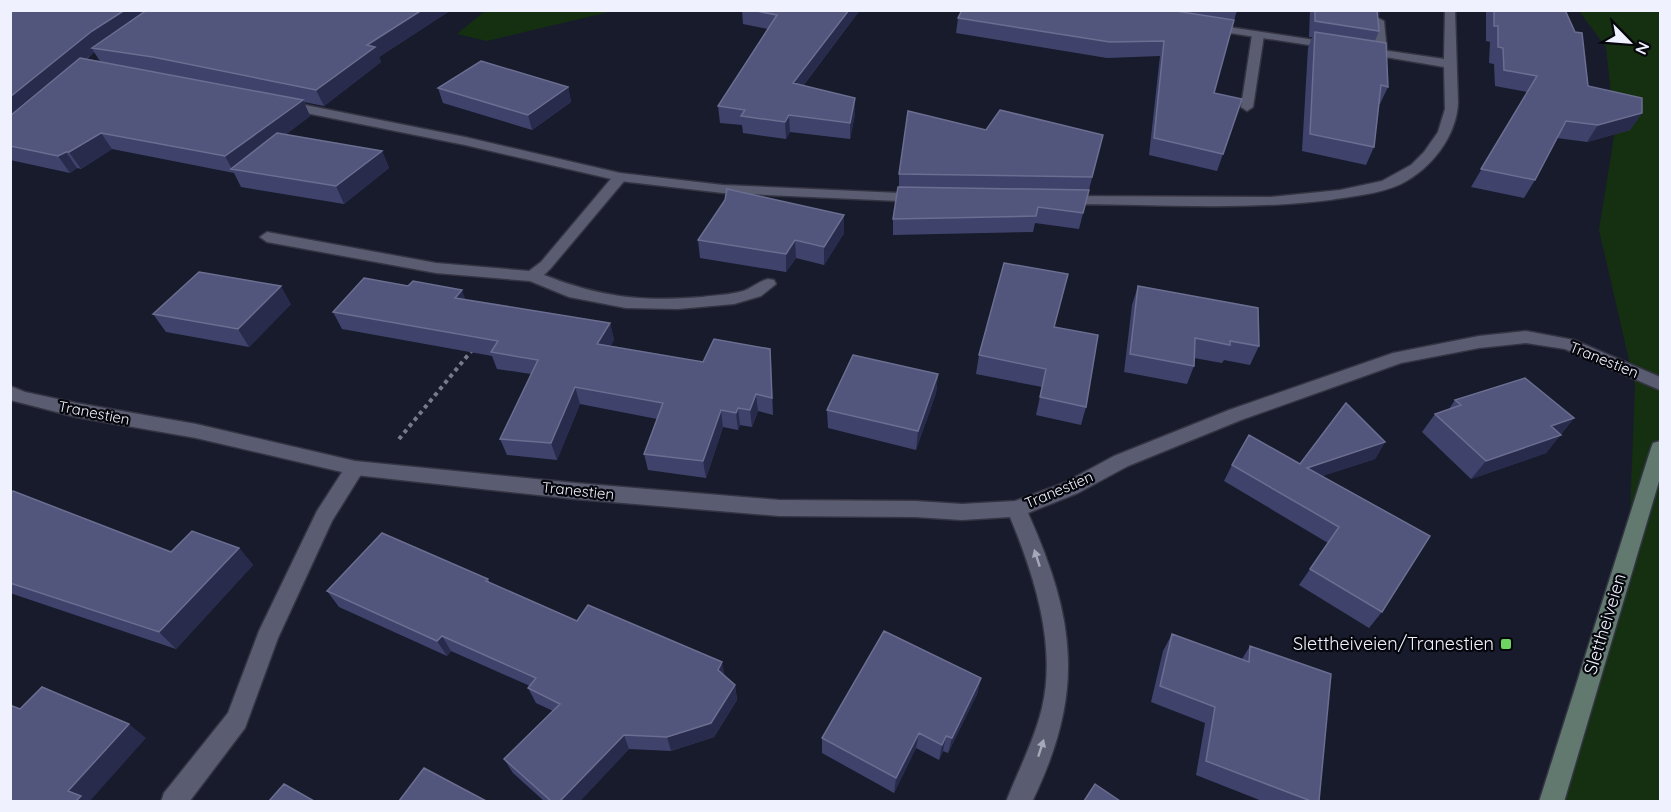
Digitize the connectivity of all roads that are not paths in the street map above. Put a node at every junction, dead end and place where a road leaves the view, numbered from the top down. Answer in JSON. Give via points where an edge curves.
{"nodes":[{"id":1,"x":1449,"y":10,"type":"edge"},
{"id":2,"x":1378,"y":21,"type":"edge"},
{"id":3,"x":1201,"y":26,"type":"edge"},
{"id":4,"x":1258,"y":35,"type":"junction"},
{"id":5,"x":1381,"y":52,"type":"junction"},
{"id":6,"x":1450,"y":64,"type":"junction"},
{"id":7,"x":275,"y":103,"type":"edge"},
{"id":8,"x":1247,"y":107,"type":"dead end"},
{"id":9,"x":620,"y":177,"type":"junction"},
{"id":10,"x":936,"y":199,"type":"edge"},
{"id":11,"x":1051,"y":200,"type":"edge"},
{"id":12,"x":267,"y":237,"type":"dead end"},
{"id":13,"x":532,"y":276,"type":"junction"},
{"id":14,"x":768,"y":285,"type":"dead end"},
{"id":15,"x":1660,"y":384,"type":"edge"},
{"id":16,"x":13,"y":399,"type":"edge"},
{"id":17,"x":1660,"y":448,"type":"edge"},
{"id":18,"x":355,"y":468,"type":"junction"},
{"id":19,"x":1016,"y":508,"type":"junction"},
{"id":20,"x":173,"y":801,"type":"edge"},
{"id":21,"x":1018,"y":801,"type":"edge"},
{"id":22,"x":1551,"y":801,"type":"edge"}],
"edges":[{"from":1,"to":6,"type":"street"},
{"from":2,"to":5,"type":"street"},
{"from":3,"to":4,"type":"street"},
{"from":4,"to":5,"type":"street"},
{"from":4,"to":8,"type":"street"},
{"from":5,"to":6,"type":"street"},
{"from":6,"to":11,"type":"street","via":[[1449,123],[1421,163],[1402,178],[1365,190],[1276,201]]},
{"from":7,"to":9,"type":"street"},
{"from":9,"to":10,"type":"street","via":[[723,189]]},
{"from":9,"to":13,"type":"street","via":[[546,265]]},
{"from":12,"to":13,"type":"street","via":[[436,268]]},
{"from":13,"to":14,"type":"street","via":[[573,293],[644,305],[736,298]]},
{"from":15,"to":19,"type":"street","name":"Tranestien","via":[[1568,344],[1526,338],[1399,357],[1235,415],[1121,461],[1071,488]]},
{"from":16,"to":18,"type":"street","name":"Tranestien","via":[[196,431]]},
{"from":17,"to":22,"type":"street","name":"Slettheiveien"},
{"from":18,"to":19,"type":"street","name":"Tranestien","via":[[780,507],[962,512]]},
{"from":18,"to":20,"type":"street","via":[[319,527],[267,638],[237,720]]},
{"from":21,"to":19,"type":"street","one_way":true,"via":[[1031,778],[1055,705],[1058,657],[1052,604]]}]}
